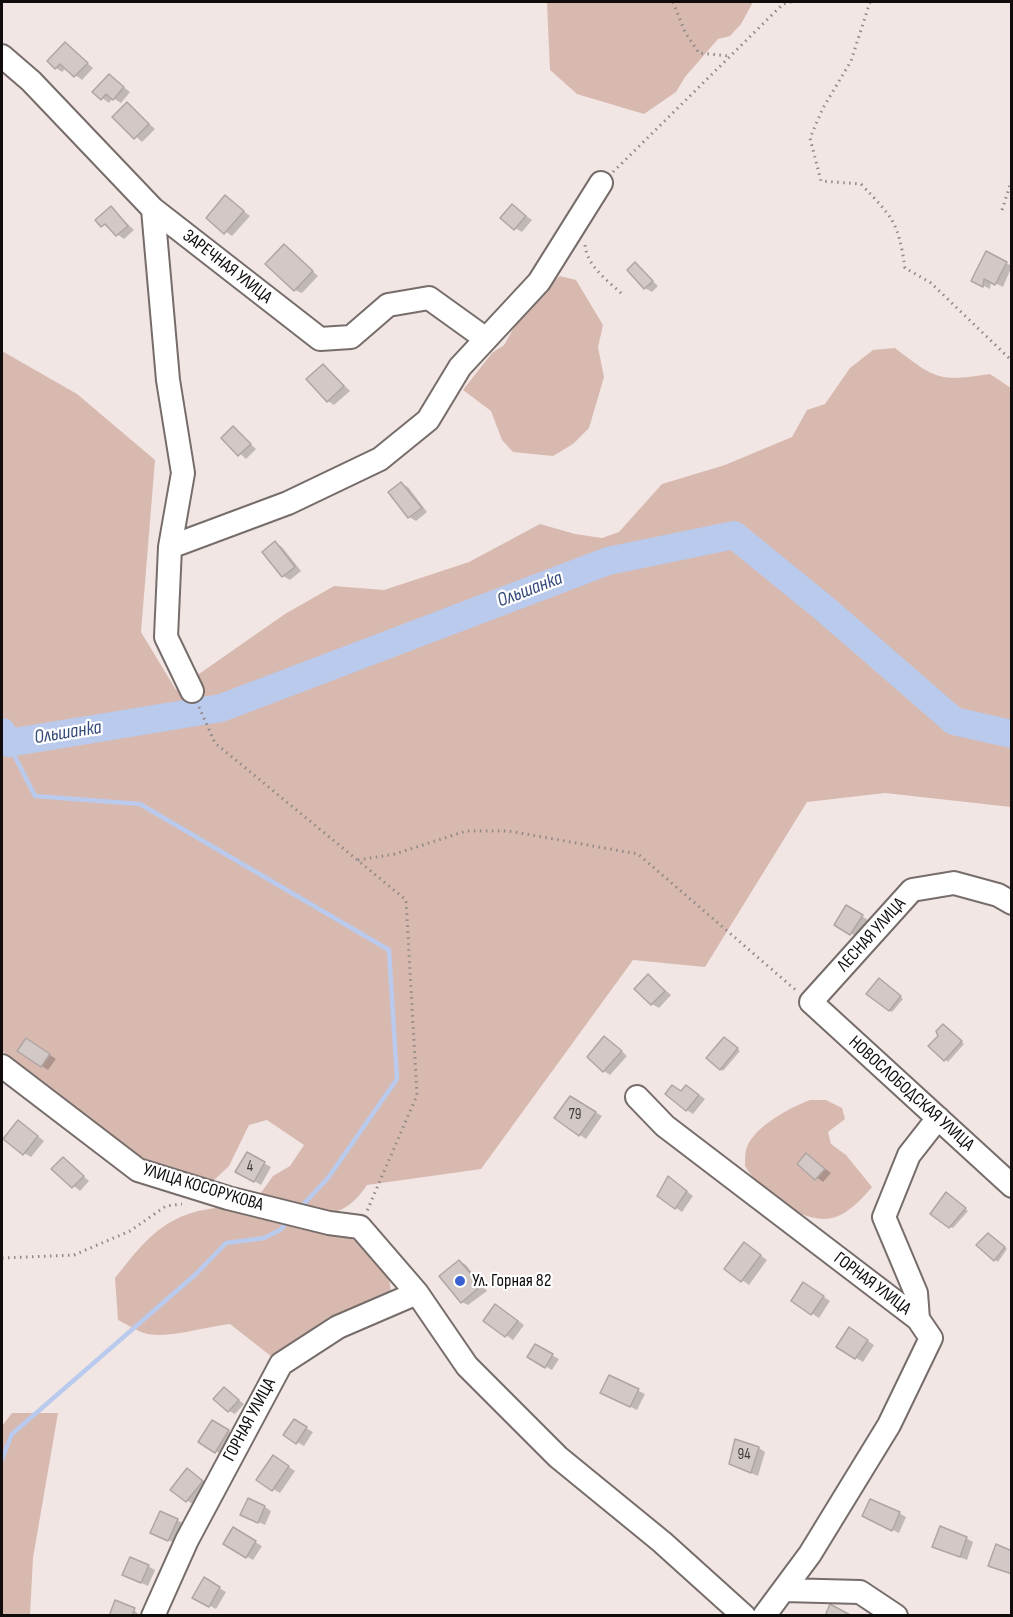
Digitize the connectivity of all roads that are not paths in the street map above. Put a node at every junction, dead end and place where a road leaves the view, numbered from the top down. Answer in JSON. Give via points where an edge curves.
{"nodes":[{"id":1,"x":2,"y":56,"type":"edge"},
{"id":2,"x":601,"y":183,"type":"road end"},
{"id":3,"x":153,"y":209,"type":"junction"},
{"id":4,"x":486,"y":339,"type":"junction"},
{"id":5,"x":170,"y":548,"type":"junction"},
{"id":6,"x":192,"y":691,"type":"dead end"},
{"id":7,"x":1011,"y":903,"type":"edge"},
{"id":8,"x":811,"y":1002,"type":"joint"},
{"id":9,"x":2,"y":1066,"type":"edge"},
{"id":10,"x":637,"y":1097,"type":"dead end"},
{"id":11,"x":938,"y":1118,"type":"junction"},
{"id":12,"x":1011,"y":1186,"type":"edge"},
{"id":13,"x":417,"y":1293,"type":"junction"},
{"id":14,"x":918,"y":1319,"type":"junction"},
{"id":15,"x":784,"y":1590,"type":"junction"},
{"id":16,"x":153,"y":1616,"type":"edge"},
{"id":17,"x":744,"y":1616,"type":"edge"},
{"id":18,"x":764,"y":1616,"type":"edge"},
{"id":19,"x":896,"y":1616,"type":"edge"}],
"edges":[{"from":1,"to":3,"type":"street","name":"ЗАРЕЧНАЯ УЛИЦА","via":[[31,81]]},
{"from":2,"to":4,"type":"street","via":[[538,282]]},
{"from":3,"to":4,"type":"street","name":"ЗАРЕЧНАЯ УЛИЦА","via":[[320,339],[351,337],[388,305],[429,298]]},
{"from":3,"to":5,"type":"street","via":[[168,380],[183,473]]},
{"from":4,"to":5,"type":"street","via":[[460,368],[428,420],[380,459],[288,503]]},
{"from":5,"to":6,"type":"street","via":[[166,637]]},
{"from":7,"to":8,"type":"street","name":"ЛЕСНАЯ УЛИЦА","via":[[998,895],[954,883],[912,890]]},
{"from":8,"to":11,"type":"street","name":"НОВОСЛОБОДСКАЯ УЛИЦА"},
{"from":9,"to":13,"type":"street","name":"УЛИЦА КОСОРУКОВА","via":[[138,1170],[228,1198],[360,1227]]},
{"from":10,"to":14,"type":"street","name":"ГОРНАЯ УЛИЦА","via":[[665,1126]]},
{"from":11,"to":12,"type":"street","name":"НОВОСЛОБОДСКАЯ УЛИЦА"},
{"from":11,"to":14,"type":"street","via":[[909,1155],[884,1217],[916,1293]]},
{"from":13,"to":16,"type":"street","name":"ГОРНАЯ УЛИЦА","via":[[338,1327],[281,1364],[187,1540]]},
{"from":13,"to":17,"type":"street","via":[[467,1366],[550,1449]]},
{"from":14,"to":15,"type":"street","name":"ГОРНАЯ УЛИЦА","via":[[931,1338],[888,1425]]},
{"from":15,"to":18,"type":"street","name":"ГОРНАЯ УЛИЦА"},
{"from":15,"to":19,"type":"street","via":[[860,1592]]}]}
